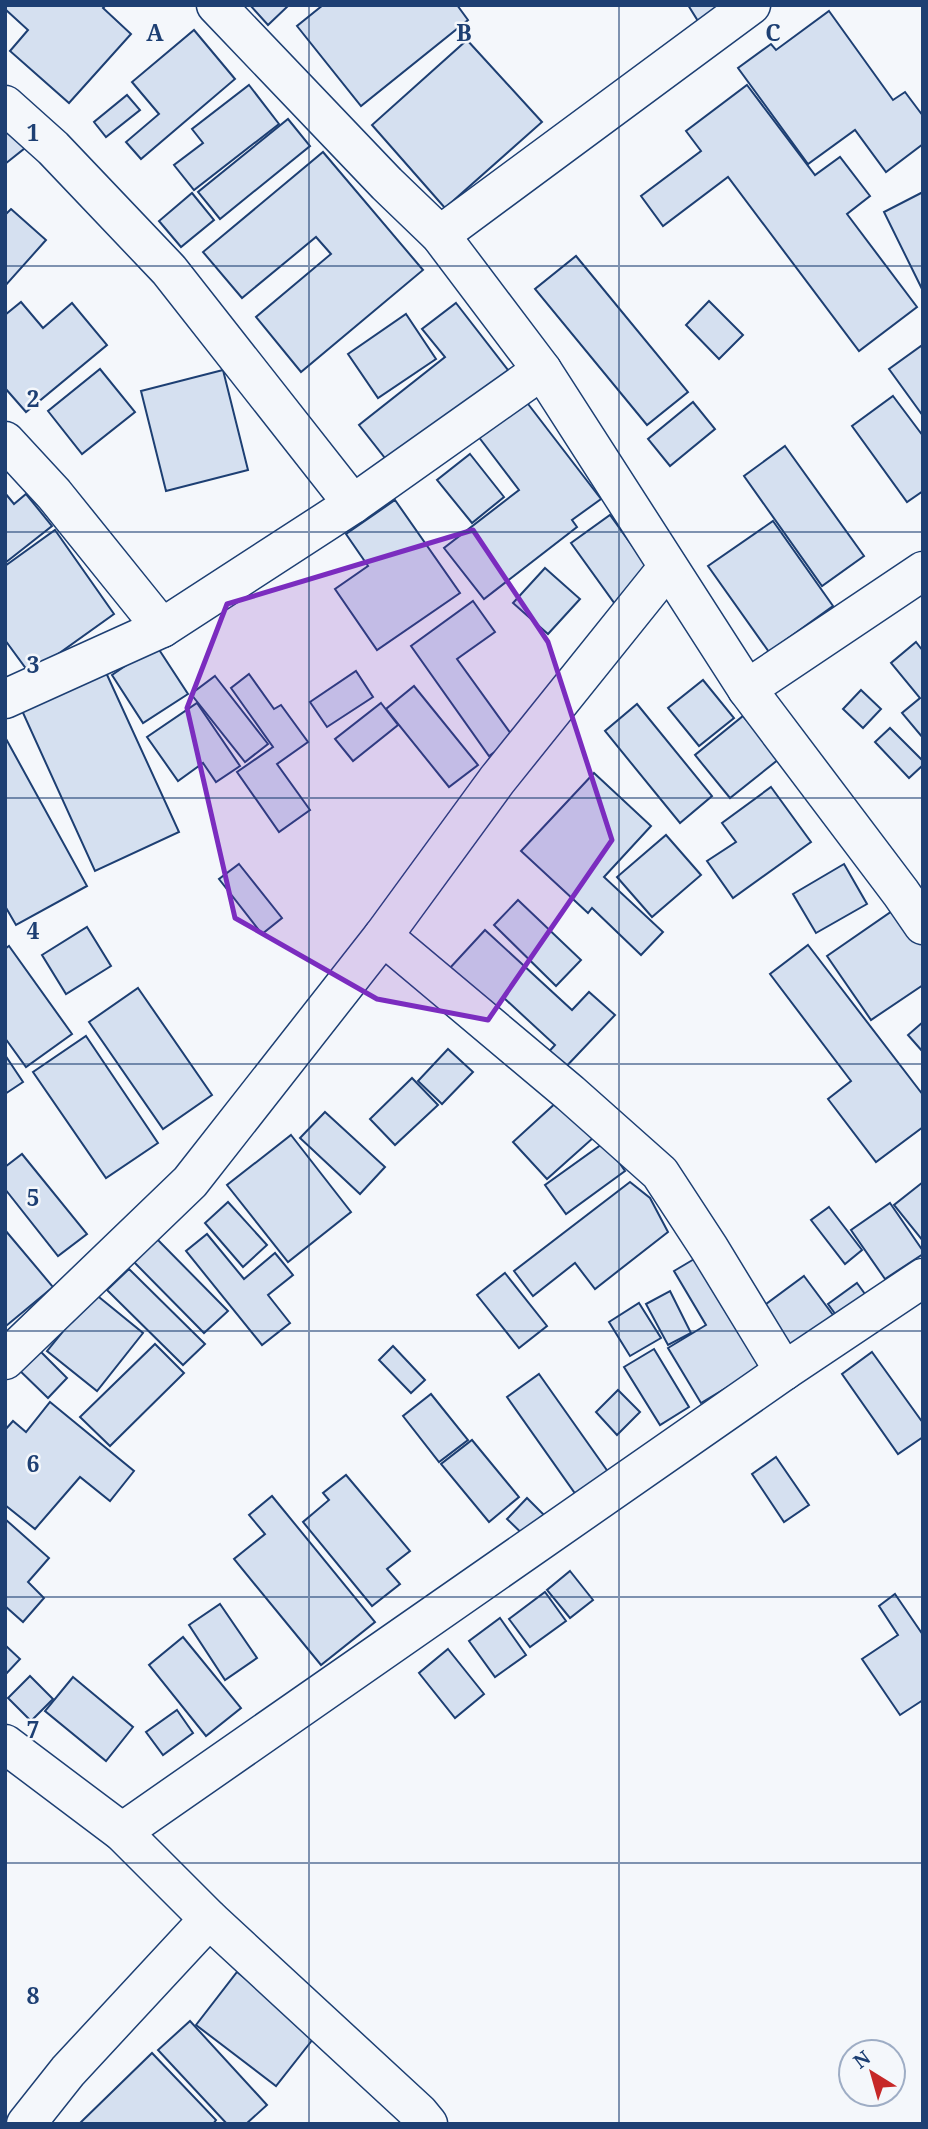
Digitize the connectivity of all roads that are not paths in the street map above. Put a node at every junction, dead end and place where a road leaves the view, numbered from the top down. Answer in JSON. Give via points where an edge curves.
{"nodes":[{"id":1,"x":216,"y":5,"type":"edge"},
{"id":2,"x":751,"y":5,"type":"edge"},
{"id":3,"x":5,"y":105,"type":"edge"},
{"id":4,"x":440,"y":235,"type":"junction"},
{"id":5,"x":542,"y":370,"type":"junction"},
{"id":6,"x":5,"y":440,"type":"edge"},
{"id":7,"x":353,"y":504,"type":"junction"},
{"id":8,"x":668,"y":567,"type":"junction"},
{"id":9,"x":923,"y":571,"type":"edge"},
{"id":10,"x":162,"y":628,"type":"junction"},
{"id":11,"x":747,"y":689,"type":"junction"},
{"id":12,"x":5,"y":699,"type":"edge"},
{"id":13,"x":912,"y":885,"type":"edge"},
{"id":14,"x":923,"y":925,"type":"edge"},
{"id":15,"x":383,"y":936,"type":"junction"},
{"id":16,"x":923,"y":1278,"type":"edge"},
{"id":17,"x":5,"y":1360,"type":"edge"},
{"id":18,"x":784,"y":1371,"type":"junction"},
{"id":19,"x":5,"y":1744,"type":"edge"},
{"id":20,"x":122,"y":1832,"type":"junction"},
{"id":21,"x":209,"y":1919,"type":"junction"},
{"id":22,"x":26,"y":2124,"type":"edge"},
{"id":23,"x":428,"y":2124,"type":"edge"}],
"edges":[{"from":1,"to":4,"type":"street"},
{"from":2,"to":4,"type":"street"},
{"from":3,"to":7,"type":"street","via":[[53,148],[169,270]]},
{"from":4,"to":5,"type":"street"},
{"from":5,"to":7,"type":"street"},
{"from":5,"to":8,"type":"street"},
{"from":6,"to":10,"type":"street"},
{"from":7,"to":10,"type":"street"},
{"from":8,"to":11,"type":"street"},
{"from":8,"to":15,"type":"street","via":[[497,780]]},
{"from":9,"to":11,"type":"street"},
{"from":10,"to":12,"type":"street"},
{"from":11,"to":13,"type":"street"},
{"from":13,"to":14,"type":"street"},
{"from":15,"to":17,"type":"street","via":[[190,1182]]},
{"from":15,"to":18,"type":"street","via":[[660,1173]]},
{"from":16,"to":18,"type":"street"},
{"from":18,"to":20,"type":"street"},
{"from":19,"to":20,"type":"street"},
{"from":20,"to":21,"type":"street"},
{"from":21,"to":22,"type":"street","via":[[68,2071]]},
{"from":21,"to":23,"type":"street"}]}
